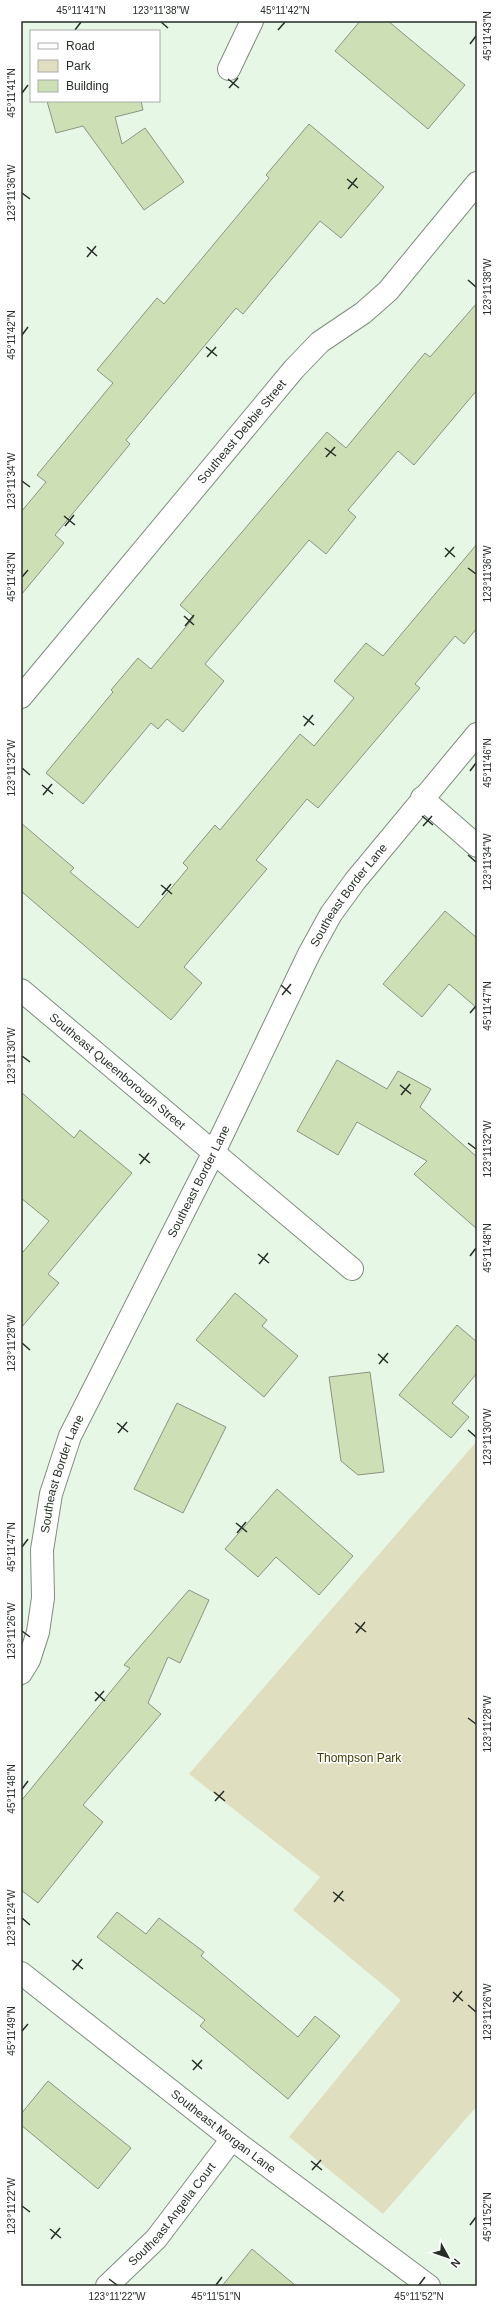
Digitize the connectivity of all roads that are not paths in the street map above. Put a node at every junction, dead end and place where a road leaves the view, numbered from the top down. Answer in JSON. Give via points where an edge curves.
{"nodes":[{"id":1,"x":252,"y":21,"type":"edge"},
{"id":2,"x":228,"y":69,"type":"dead end"},
{"id":3,"x":477,"y":183,"type":"edge"},
{"id":4,"x":21,"y":697,"type":"edge"},
{"id":5,"x":477,"y":734,"type":"edge"},
{"id":6,"x":422,"y":798,"type":"junction"},
{"id":7,"x":477,"y":846,"type":"edge"},
{"id":8,"x":21,"y":990,"type":"edge"},
{"id":9,"x":213,"y":1154,"type":"junction"},
{"id":10,"x":352,"y":1269,"type":"dead end"},
{"id":11,"x":21,"y":1673,"type":"edge"},
{"id":12,"x":21,"y":1973,"type":"edge"},
{"id":13,"x":232,"y":2139,"type":"junction"},
{"id":14,"x":107,"y":2286,"type":"edge"},
{"id":15,"x":429,"y":2286,"type":"edge"}],
"edges":[{"from":1,"to":2,"type":"street"},
{"from":3,"to":4,"type":"street","name":"Southeast Debbie Street","via":[[388,291],[363,313],[320,342],[294,369]]},
{"from":5,"to":6,"type":"street","name":"Southeast Border Lane"},
{"from":6,"to":7,"type":"street"},
{"from":6,"to":9,"type":"street","name":"Southeast Border Lane","via":[[331,914],[309,954]]},
{"from":8,"to":9,"type":"street","name":"Southeast Queenborough Street"},
{"from":9,"to":10,"type":"street","name":"Southeast Queenborough Street"},
{"from":9,"to":11,"type":"street","name":"Southeast Border Lane","via":[[70,1436],[50,1501],[42,1550],[43,1598],[38,1632],[29,1660]]},
{"from":12,"to":13,"type":"street","name":"Southeast Morgan Lane"},
{"from":13,"to":14,"type":"street","name":"Southeast Angella Court","via":[[156,2239]]},
{"from":13,"to":15,"type":"street","name":"Southeast Morgan Lane"}]}
